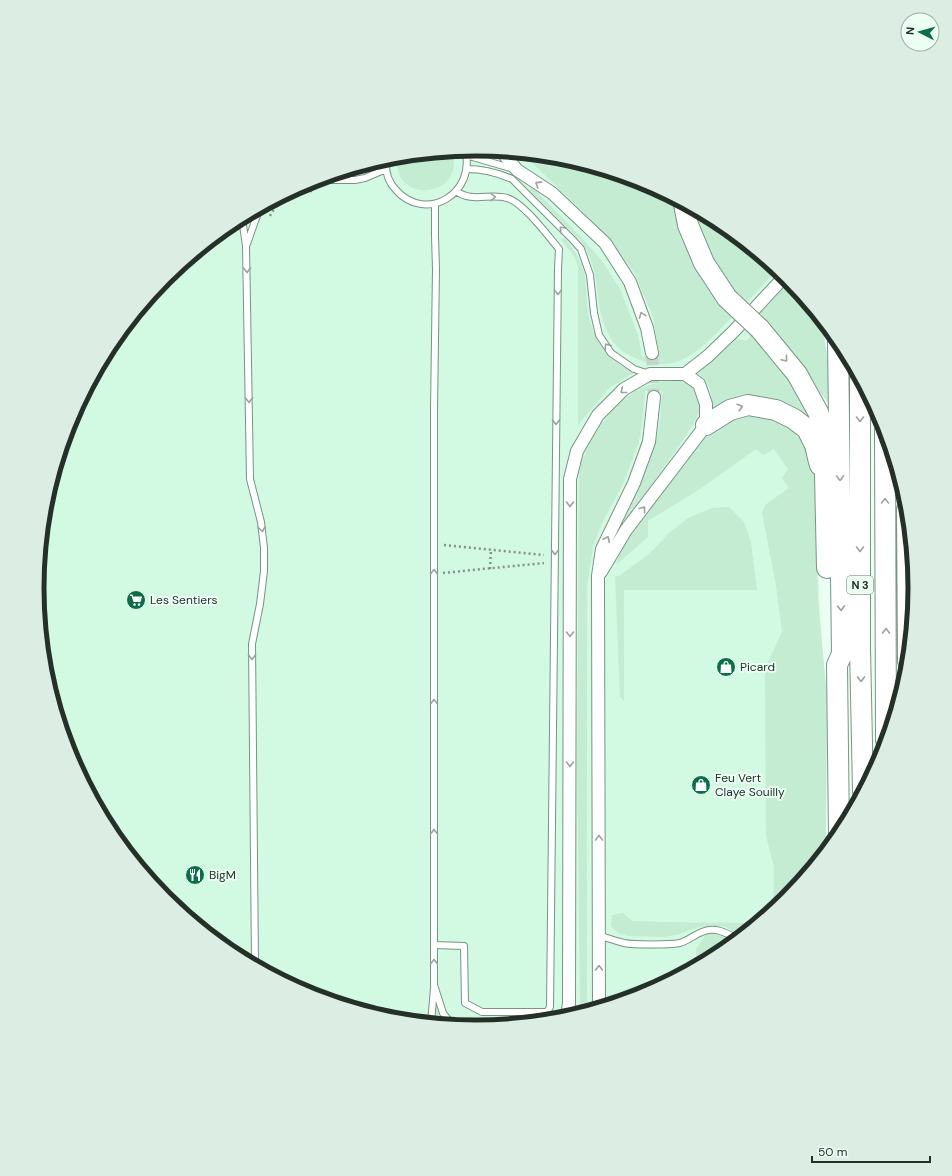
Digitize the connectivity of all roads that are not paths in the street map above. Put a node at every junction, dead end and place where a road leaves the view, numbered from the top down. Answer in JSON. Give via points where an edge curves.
{"nodes":[{"id":1,"x":466,"y":156,"type":"edge"},
{"id":2,"x":475,"y":156,"type":"edge"},
{"id":3,"x":506,"y":157,"type":"edge"},
{"id":4,"x":386,"y":166,"type":"edge"},
{"id":5,"x":467,"y":169,"type":"junction"},
{"id":6,"x":386,"y":170,"type":"junction"},
{"id":7,"x":517,"y":170,"type":"junction"},
{"id":8,"x":334,"y":180,"type":"edge"},
{"id":9,"x":456,"y":192,"type":"junction"},
{"id":10,"x":435,"y":204,"type":"junction"},
{"id":11,"x":685,"y":210,"type":"edge"},
{"id":12,"x":257,"y":216,"type":"edge"},
{"id":13,"x":243,"y":225,"type":"edge"},
{"id":14,"x":246,"y":246,"type":"junction"},
{"id":15,"x":780,"y":282,"type":"edge"},
{"id":16,"x":652,"y":353,"type":"tunnel mouth"},
{"id":17,"x":838,"y":353,"type":"edge"},
{"id":18,"x":650,"y":374,"type":"junction"},
{"id":19,"x":685,"y":374,"type":"junction"},
{"id":20,"x":860,"y":391,"type":"edge"},
{"id":21,"x":654,"y":397,"type":"tunnel mouth"},
{"id":22,"x":706,"y":425,"type":"junction"},
{"id":23,"x":885,"y":449,"type":"edge"},
{"id":24,"x":825,"y":474,"type":"junction"},
{"id":25,"x":907,"y":571,"type":"edge"},
{"id":26,"x":598,"y":576,"type":"junction"},
{"id":27,"x":908,"y":599,"type":"edge"},
{"id":28,"x":837,"y":665,"type":"junction"},
{"id":29,"x":886,"y":724,"type":"edge"},
{"id":30,"x":863,"y":779,"type":"edge"},
{"id":31,"x":839,"y":822,"type":"edge"},
{"id":32,"x":600,"y":936,"type":"junction"},
{"id":33,"x":732,"y":936,"type":"edge"},
{"id":34,"x":434,"y":945,"type":"junction"},
{"id":35,"x":255,"y":959,"type":"edge"},
{"id":36,"x":434,"y":985,"type":"junction"},
{"id":37,"x":599,"y":1002,"type":"edge"},
{"id":38,"x":568,"y":1010,"type":"edge"},
{"id":39,"x":431,"y":1017,"type":"edge"},
{"id":40,"x":448,"y":1019,"type":"edge"}],
"edges":[{"from":1,"to":5,"type":"lane"},
{"from":2,"to":7,"type":"lane"},
{"from":3,"to":7,"type":"street"},
{"from":4,"to":6,"type":"lane"},
{"from":5,"to":9,"type":"lane"},
{"from":18,"to":5,"type":"lane","one_way":true,"via":[[634,369],[611,353],[599,335],[590,275],[580,249],[573,240],[512,179],[501,174]]},
{"from":6,"to":8,"type":"lane","via":[[355,180]]},
{"from":6,"to":10,"type":"lane","via":[[393,187],[407,200],[426,205]]},
{"from":16,"to":7,"type":"street","one_way":true,"via":[[647,328],[630,282],[605,244],[552,193]]},
{"from":9,"to":10,"type":"lane"},
{"from":9,"to":34,"type":"lane","one_way":true,"via":[[470,198],[509,198],[519,204],[559,249],[550,1007],[547,1012],[482,1012],[465,1003],[464,946]]},
{"from":34,"to":10,"type":"lane","one_way":true},
{"from":11,"to":24,"type":"highway","one_way":true,"bridge":true,"via":[[688,225],[704,263],[727,298],[760,329],[797,374],[818,412],[825,432],[829,458]]},
{"from":12,"to":14,"type":"lane"},
{"from":13,"to":14,"type":"lane"},
{"from":14,"to":35,"type":"lane","one_way":true,"via":[[250,479],[261,522],[264,548],[260,604],[252,644]]},
{"from":15,"to":19,"type":"street","via":[[708,356]]},
{"from":17,"to":28,"type":"highway","one_way":true,"via":[[842,654]]},
{"from":18,"to":19,"type":"street"},
{"from":18,"to":38,"type":"street","one_way":true,"via":[[624,389],[598,414],[577,451],[570,479]]},
{"from":19,"to":22,"type":"street","via":[[699,384],[706,404]]},
{"from":20,"to":30,"type":"highway","number":"N 3","one_way":true},
{"from":26,"to":21,"type":"street","one_way":true,"via":[[602,549],[634,483],[649,442]]},
{"from":22,"to":24,"type":"highway","one_way":true,"via":[[730,410],[748,405],[776,410],[807,429]]},
{"from":26,"to":22,"type":"street","one_way":true,"via":[[626,530]]},
{"from":29,"to":23,"type":"highway","number":"N 3","one_way":true},
{"from":24,"to":28,"type":"highway","via":[[829,654]]},
{"from":25,"to":27,"type":"highway"},
{"from":32,"to":26,"type":"street","one_way":true},
{"from":28,"to":31,"type":"highway"},
{"from":32,"to":33,"type":"lane","via":[[625,943],[660,944],[679,943],[702,932],[714,930]]},
{"from":37,"to":32,"type":"street","one_way":true},
{"from":36,"to":34,"type":"lane","one_way":true},
{"from":36,"to":39,"type":"lane"},
{"from":36,"to":40,"type":"lane"}]}
